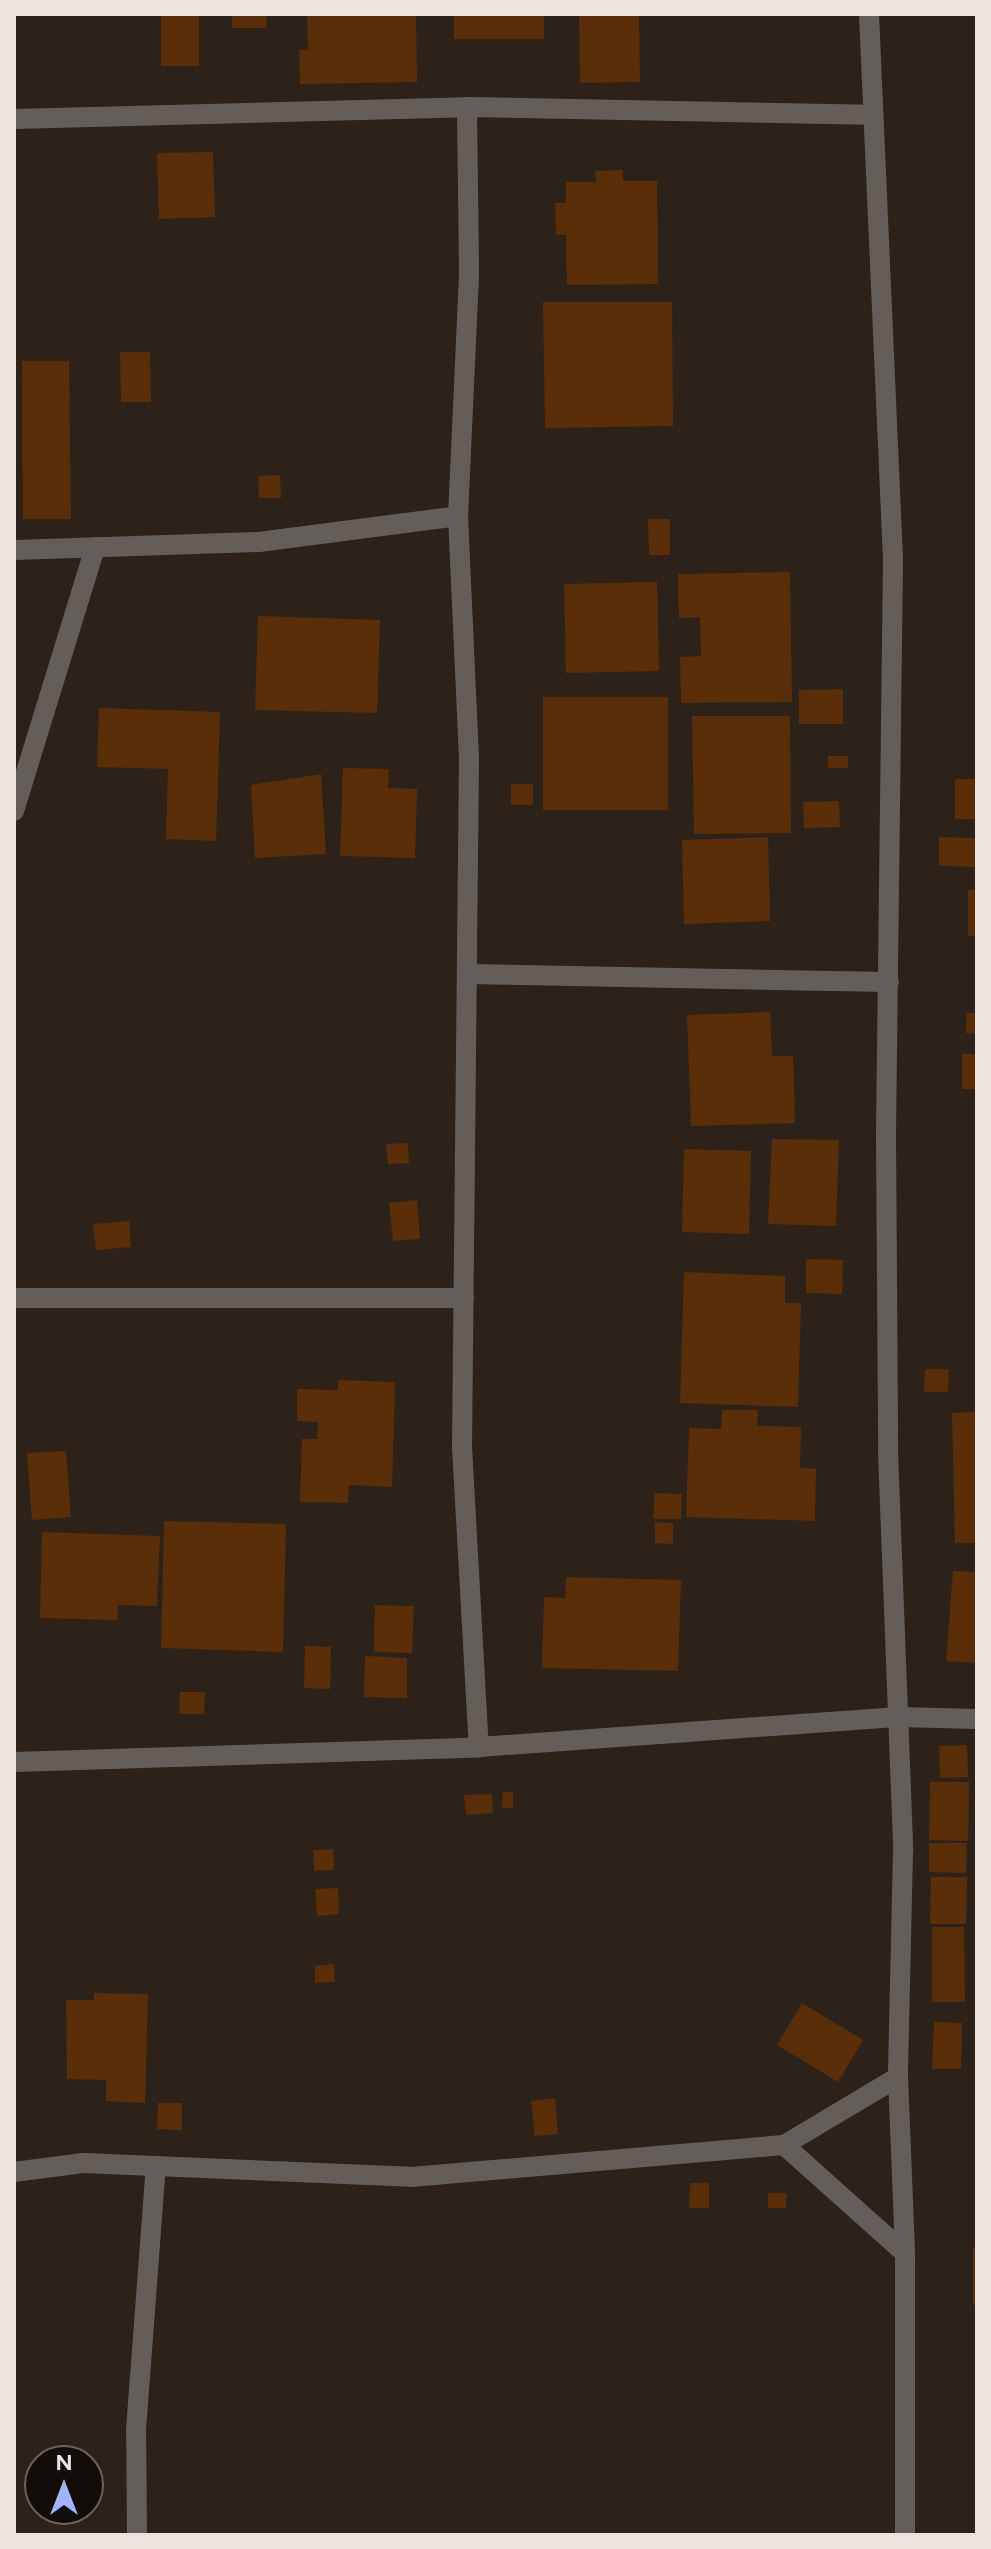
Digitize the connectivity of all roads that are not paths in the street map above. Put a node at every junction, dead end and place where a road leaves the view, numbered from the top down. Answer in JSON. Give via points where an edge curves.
{"nodes":[{"id":1,"x":869,"y":14,"type":"edge"},
{"id":2,"x":467,"y":107,"type":"junction"},
{"id":3,"x":870,"y":115,"type":"junction"},
{"id":4,"x":14,"y":119,"type":"edge"},
{"id":5,"x":458,"y":516,"type":"junction"},
{"id":6,"x":95,"y":547,"type":"junction"},
{"id":7,"x":14,"y":550,"type":"edge"},
{"id":8,"x":14,"y":811,"type":"edge"},
{"id":9,"x":467,"y":974,"type":"junction"},
{"id":10,"x":889,"y":982,"type":"junction"},
{"id":11,"x":14,"y":1298,"type":"edge"},
{"id":12,"x":464,"y":1298,"type":"junction"},
{"id":13,"x":899,"y":1717,"type":"junction"},
{"id":14,"x":977,"y":1719,"type":"edge"},
{"id":15,"x":479,"y":1747,"type":"junction"},
{"id":16,"x":14,"y":1762,"type":"edge"},
{"id":17,"x":898,"y":2077,"type":"junction"},
{"id":18,"x":784,"y":2145,"type":"junction"},
{"id":19,"x":156,"y":2166,"type":"junction"},
{"id":20,"x":14,"y":2172,"type":"edge"},
{"id":21,"x":905,"y":2253,"type":"junction"},
{"id":22,"x":137,"y":2535,"type":"edge"},
{"id":23,"x":905,"y":2535,"type":"edge"}],
"edges":[{"from":1,"to":3,"type":"street"},
{"from":2,"to":3,"type":"street"},
{"from":2,"to":4,"type":"street"},
{"from":2,"to":5,"type":"street","via":[[469,275]]},
{"from":3,"to":10,"type":"street","via":[[891,433]]},
{"from":5,"to":6,"type":"street","via":[[259,542]]},
{"from":5,"to":9,"type":"street","via":[[469,756]]},
{"from":6,"to":7,"type":"street"},
{"from":6,"to":8,"type":"street"},
{"from":9,"to":10,"type":"street"},
{"from":9,"to":12,"type":"street"},
{"from":10,"to":13,"type":"street","via":[[888,1453]]},
{"from":11,"to":12,"type":"street"},
{"from":12,"to":15,"type":"street","via":[[462,1447]]},
{"from":13,"to":14,"type":"street"},
{"from":13,"to":15,"type":"street"},
{"from":13,"to":17,"type":"street","via":[[903,1851]]},
{"from":15,"to":16,"type":"street"},
{"from":17,"to":18,"type":"street"},
{"from":17,"to":21,"type":"street"},
{"from":18,"to":19,"type":"street","via":[[411,2177]]},
{"from":18,"to":21,"type":"street"},
{"from":19,"to":20,"type":"street","via":[[83,2163]]},
{"from":19,"to":22,"type":"street","via":[[136,2430]]},
{"from":21,"to":23,"type":"street"}]}
